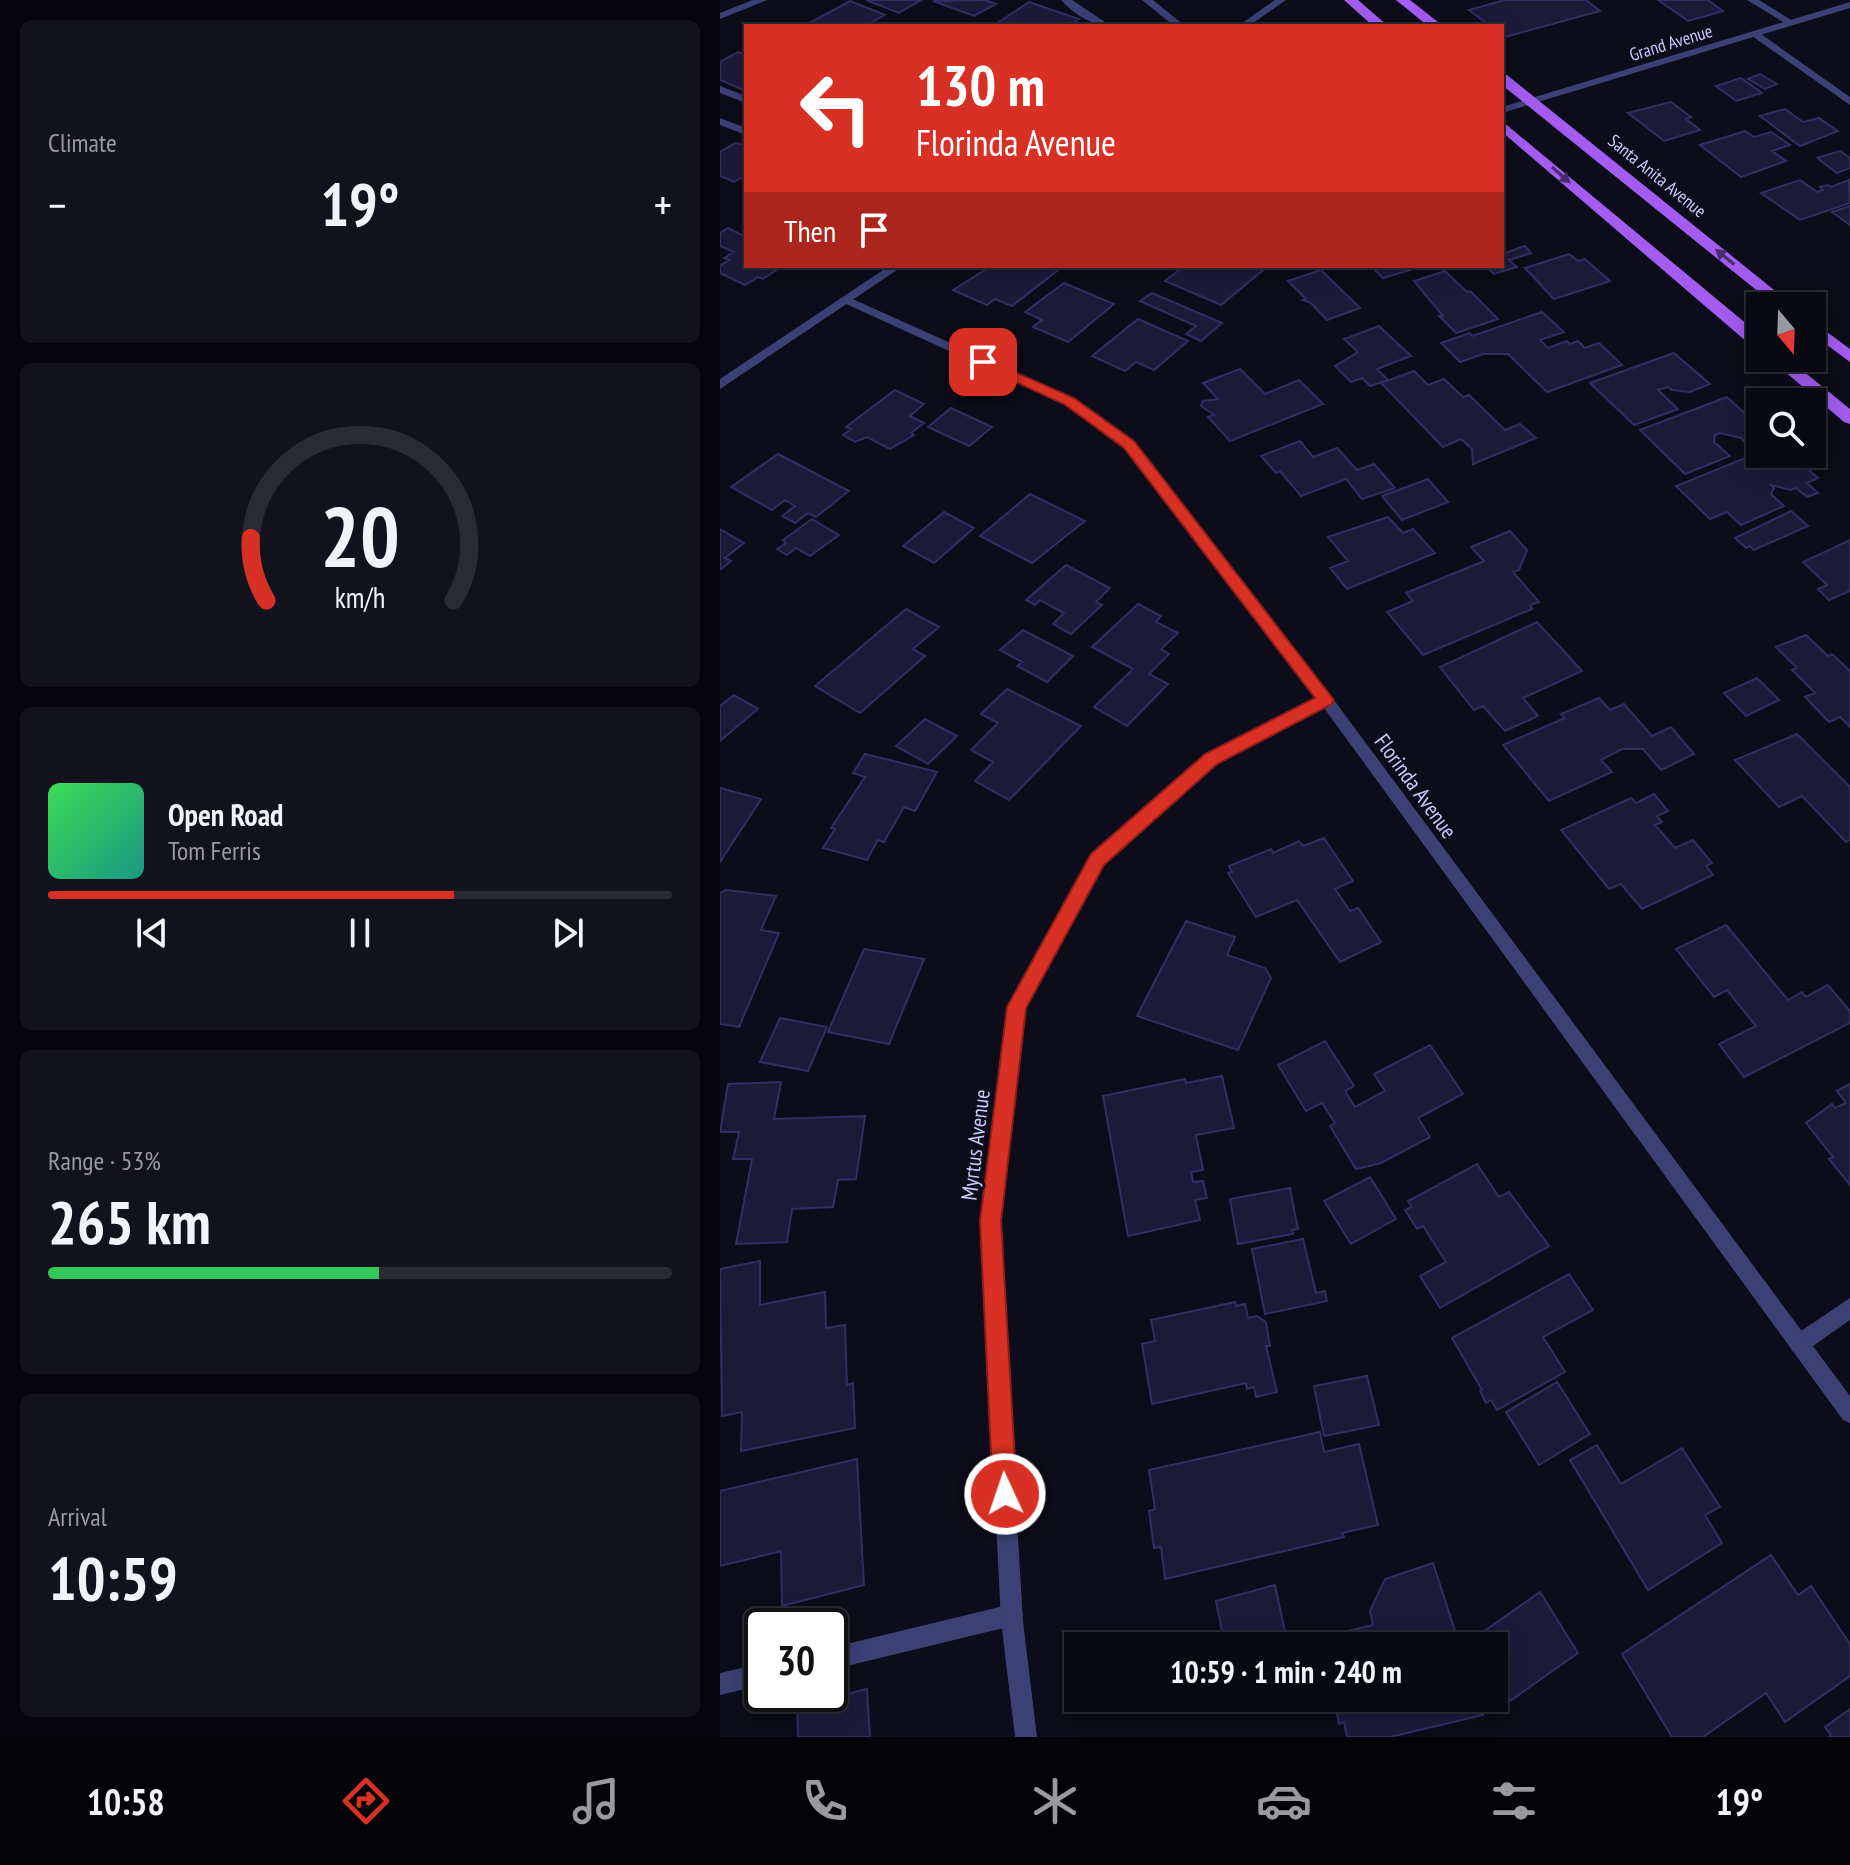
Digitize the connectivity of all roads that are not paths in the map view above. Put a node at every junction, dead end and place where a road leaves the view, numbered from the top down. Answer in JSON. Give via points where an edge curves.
{"nodes":[{"id":1,"x":762,"y":0,"type":"edge"},
{"id":2,"x":1066,"y":0,"type":"edge"},
{"id":3,"x":1147,"y":0,"type":"edge"},
{"id":4,"x":1281,"y":0,"type":"edge"},
{"id":5,"x":1350,"y":0,"type":"edge"},
{"id":6,"x":1402,"y":0,"type":"edge"},
{"id":7,"x":1752,"y":0,"type":"edge"},
{"id":8,"x":1850,"y":5,"type":"edge"},
{"id":9,"x":720,"y":16,"type":"edge"},
{"id":10,"x":1791,"y":23,"type":"junction"},
{"id":11,"x":1102,"y":24,"type":"edge"},
{"id":12,"x":1177,"y":24,"type":"edge"},
{"id":13,"x":1246,"y":24,"type":"edge"},
{"id":14,"x":1379,"y":24,"type":"edge"},
{"id":15,"x":1433,"y":24,"type":"edge"},
{"id":16,"x":1755,"y":34,"type":"junction"},
{"id":17,"x":1504,"y":80,"type":"edge"},
{"id":18,"x":720,"y":89,"type":"edge"},
{"id":19,"x":744,"y":99,"type":"edge"},
{"id":20,"x":1532,"y":101,"type":"junction"},
{"id":21,"x":1850,"y":102,"type":"edge"},
{"id":22,"x":1504,"y":109,"type":"edge"},
{"id":23,"x":720,"y":121,"type":"edge"},
{"id":24,"x":1504,"y":127,"type":"edge"},
{"id":25,"x":744,"y":131,"type":"edge"},
{"id":26,"x":894,"y":268,"type":"edge"},
{"id":27,"x":1769,"y":292,"type":"edge"},
{"id":28,"x":848,"y":301,"type":"junction"},
{"id":29,"x":1746,"y":332,"type":"edge"},
{"id":30,"x":1826,"y":337,"type":"edge"},
{"id":31,"x":1850,"y":357,"type":"edge"},
{"id":32,"x":1794,"y":372,"type":"edge"},
{"id":33,"x":720,"y":385,"type":"edge"},
{"id":34,"x":1850,"y":418,"type":"edge"},
{"id":35,"x":1326,"y":700,"type":"junction"},
{"id":36,"x":1850,"y":1308,"type":"edge"},
{"id":37,"x":1799,"y":1344,"type":"junction"},
{"id":38,"x":1850,"y":1413,"type":"edge"},
{"id":39,"x":1012,"y":1615,"type":"junction"},
{"id":40,"x":848,"y":1655,"type":"edge"},
{"id":41,"x":744,"y":1678,"type":"edge"},
{"id":42,"x":720,"y":1684,"type":"edge"},
{"id":43,"x":1026,"y":1737,"type":"edge"}],
"edges":[{"from":1,"to":9,"type":"street"},
{"from":2,"to":11,"type":"street"},
{"from":3,"to":12,"type":"street"},
{"from":4,"to":13,"type":"street"},
{"from":5,"to":14,"type":"main road"},
{"from":6,"to":15,"type":"main road"},
{"from":7,"to":10,"type":"street"},
{"from":8,"to":10,"type":"street","name":"Grand Avenue"},
{"from":10,"to":16,"type":"street","name":"Grand Avenue"},
{"from":16,"to":20,"type":"street","name":"Grand Avenue"},
{"from":16,"to":21,"type":"street"},
{"from":17,"to":20,"type":"main road","name":"Santa Anita Avenue"},
{"from":18,"to":19,"type":"street"},
{"from":20,"to":22,"type":"street","name":"Grand Avenue"},
{"from":27,"to":20,"type":"main road","name":"Santa Anita Avenue","one_way":true},
{"from":23,"to":25,"type":"street"},
{"from":24,"to":29,"type":"main road","one_way":true},
{"from":26,"to":28,"type":"street"},
{"from":28,"to":33,"type":"street"},
{"from":28,"to":35,"type":"street","name":"Florinda Avenue","via":[[1069,401],[1129,444]]},
{"from":30,"to":31,"type":"main road"},
{"from":32,"to":34,"type":"main road"},
{"from":35,"to":37,"type":"street","name":"Florinda Avenue"},
{"from":35,"to":39,"type":"street","name":"Myrtus Avenue","via":[[1211,759],[1097,860],[1017,1007],[990,1221]]},
{"from":36,"to":37,"type":"street"},
{"from":37,"to":38,"type":"street","name":"Florinda Avenue"},
{"from":39,"to":40,"type":"street"},
{"from":39,"to":43,"type":"street","name":"Myrtus Avenue"},
{"from":41,"to":42,"type":"street"}]}
